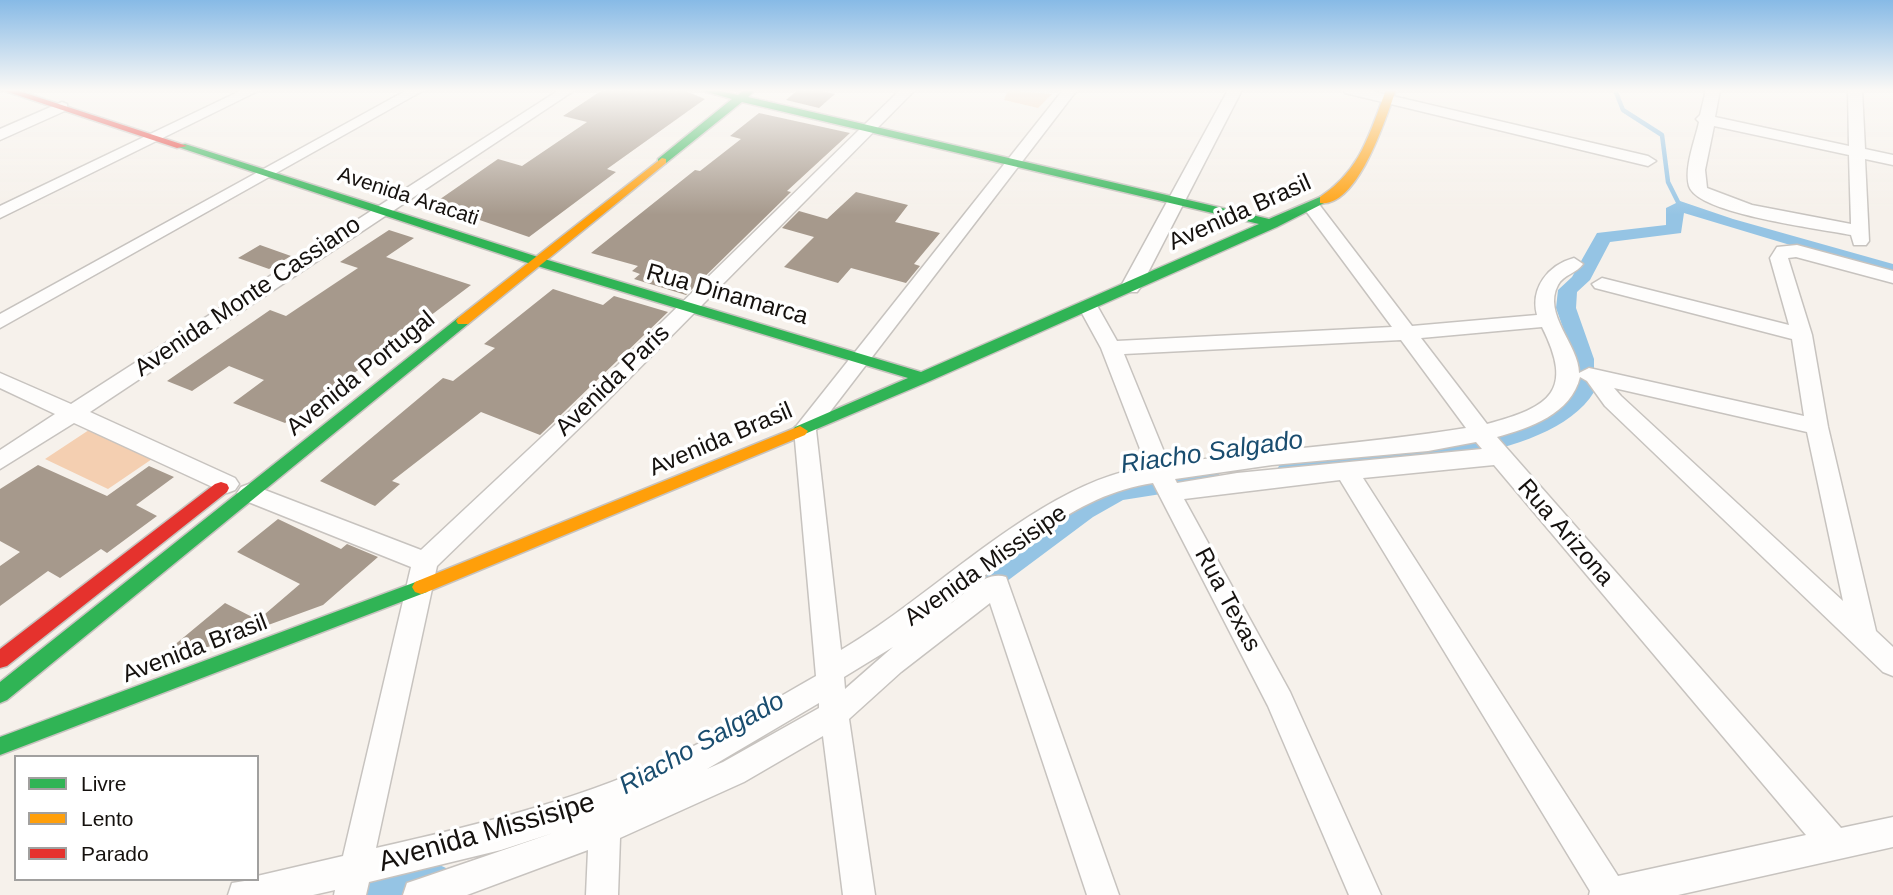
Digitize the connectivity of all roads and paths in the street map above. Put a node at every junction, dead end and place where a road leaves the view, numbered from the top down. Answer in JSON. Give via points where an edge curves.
{"nodes":[{"id":1,"x":141,"y":132,"type":"edge"},
{"id":2,"x":168,"y":132,"type":"edge"},
{"id":3,"x":341,"y":132,"type":"edge"},
{"id":4,"x":501,"y":132,"type":"edge"},
{"id":5,"x":682,"y":132,"type":"edge"},
{"id":6,"x":689,"y":132,"type":"edge"},
{"id":7,"x":863,"y":132,"type":"edge"},
{"id":8,"x":882,"y":132,"type":"edge"},
{"id":9,"x":1036,"y":132,"type":"edge"},
{"id":10,"x":1213,"y":132,"type":"edge"},
{"id":11,"x":1377,"y":132,"type":"edge"},
{"id":12,"x":1537,"y":132,"type":"edge"},
{"id":13,"x":1703,"y":132,"type":"edge"},
{"id":14,"x":1763,"y":132,"type":"edge"},
{"id":15,"x":1856,"y":132,"type":"edge"},
{"id":16,"x":158,"y":137,"type":"junction"},
{"id":17,"x":1856,"y":152,"type":"junction"},
{"id":18,"x":1893,"y":160,"type":"edge"},
{"id":19,"x":1648,"y":161,"type":"dead end"},
{"id":20,"x":1011,"y":164,"type":"junction"},
{"id":21,"x":269,"y":172,"type":"junction"},
{"id":22,"x":1177,"y":201,"type":"junction"},
{"id":23,"x":580,"y":206,"type":"dead end"},
{"id":24,"x":1312,"y":207,"type":"junction"},
{"id":25,"x":378,"y":211,"type":"junction"},
{"id":26,"x":0,"y":213,"type":"edge"},
{"id":27,"x":1273,"y":224,"type":"junction"},
{"id":28,"x":1859,"y":236,"type":"joint"},
{"id":29,"x":538,"y":238,"type":"dead end"},
{"id":30,"x":516,"y":255,"type":"junction"},
{"id":31,"x":536,"y":261,"type":"junction"},
{"id":32,"x":1574,"y":264,"type":"dead end"},
{"id":33,"x":496,"y":271,"type":"dead end"},
{"id":34,"x":1893,"y":277,"type":"edge"},
{"id":35,"x":1602,"y":284,"type":"dead end"},
{"id":36,"x":1130,"y":288,"type":"junction"},
{"id":37,"x":1088,"y":306,"type":"junction"},
{"id":38,"x":687,"y":308,"type":"junction"},
{"id":39,"x":1547,"y":320,"type":"junction"},
{"id":40,"x":0,"y":322,"type":"edge"},
{"id":41,"x":1408,"y":333,"type":"junction"},
{"id":42,"x":1802,"y":335,"type":"junction"},
{"id":43,"x":1111,"y":348,"type":"junction"},
{"id":44,"x":866,"y":359,"type":"junction"},
{"id":45,"x":925,"y":378,"type":"junction"},
{"id":46,"x":0,"y":380,"type":"edge"},
{"id":47,"x":74,"y":412,"type":"junction"},
{"id":48,"x":1817,"y":427,"type":"junction"},
{"id":49,"x":805,"y":429,"type":"junction"},
{"id":50,"x":1490,"y":445,"type":"junction"},
{"id":51,"x":0,"y":461,"type":"edge"},
{"id":52,"x":1347,"y":472,"type":"junction"},
{"id":53,"x":238,"y":484,"type":"junction"},
{"id":54,"x":1166,"y":485,"type":"junction"},
{"id":55,"x":422,"y":575,"type":"junction"},
{"id":56,"x":997,"y":584,"type":"joint"},
{"id":57,"x":1864,"y":636,"type":"junction"},
{"id":58,"x":0,"y":660,"type":"edge"},
{"id":59,"x":1893,"y":664,"type":"edge"},
{"id":60,"x":832,"y":693,"type":"junction"},
{"id":61,"x":0,"y":694,"type":"edge"},
{"id":62,"x":0,"y":746,"type":"edge"},
{"id":63,"x":605,"y":828,"type":"junction"},
{"id":64,"x":1893,"y":832,"type":"edge"},
{"id":65,"x":1835,"y":845,"type":"junction"},
{"id":66,"x":352,"y":883,"type":"edge"},
{"id":67,"x":244,"y":895,"type":"edge"},
{"id":68,"x":419,"y":895,"type":"edge"},
{"id":69,"x":603,"y":895,"type":"edge"},
{"id":70,"x":859,"y":895,"type":"edge"},
{"id":71,"x":1103,"y":895,"type":"edge"},
{"id":72,"x":1365,"y":895,"type":"edge"},
{"id":73,"x":1609,"y":895,"type":"edge"}],
"edges":[{"from":1,"to":16,"type":"street","name":"Avenida Aracati"},
{"from":2,"to":16,"type":"street"},
{"from":3,"to":21,"type":"street"},
{"from":4,"to":25,"type":"street","name":"Avenida Monte Cassiano"},
{"from":5,"to":23,"type":"street"},
{"from":6,"to":31,"type":"street","name":"Avenida Portugal"},
{"from":7,"to":38,"type":"street","name":"Avenida Paris"},
{"from":8,"to":20,"type":"street"},
{"from":9,"to":20,"type":"street"},
{"from":10,"to":22,"type":"street"},
{"from":11,"to":24,"type":"street","name":"Avenida Brasil","via":[[1362,169],[1340,192]]},
{"from":12,"to":19,"type":"street"},
{"from":13,"to":28,"type":"street","via":[[1697,182],[1703,194],[1726,204]]},
{"from":14,"to":17,"type":"street"},
{"from":15,"to":17,"type":"street"},
{"from":16,"to":21,"type":"street","name":"Avenida Aracati"},
{"from":16,"to":26,"type":"street"},
{"from":17,"to":18,"type":"street"},
{"from":17,"to":28,"type":"street"},
{"from":20,"to":22,"type":"street"},
{"from":20,"to":44,"type":"street"},
{"from":21,"to":25,"type":"street","name":"Avenida Aracati"},
{"from":21,"to":40,"type":"street"},
{"from":22,"to":27,"type":"street"},
{"from":22,"to":36,"type":"street"},
{"from":24,"to":27,"type":"street","name":"Avenida Brasil"},
{"from":24,"to":41,"type":"street","name":"Rua Arizona"},
{"from":25,"to":30,"type":"street","name":"Avenida Aracati"},
{"from":25,"to":47,"type":"street","name":"Avenida Monte Cassiano"},
{"from":27,"to":36,"type":"street","name":"Avenida Brasil"},
{"from":29,"to":30,"type":"street"},
{"from":30,"to":31,"type":"street","name":"Rua Dinamarca"},
{"from":30,"to":33,"type":"street"},
{"from":31,"to":38,"type":"street","name":"Rua Dinamarca"},
{"from":31,"to":53,"type":"street","name":"Avenida Portugal"},
{"from":32,"to":39,"type":"street","via":[[1547,286]]},
{"from":34,"to":42,"type":"street","via":[[1784,251],[1779,258]]},
{"from":35,"to":42,"type":"street"},
{"from":36,"to":37,"type":"street","name":"Avenida Brasil"},
{"from":37,"to":43,"type":"street","name":"Rua Texas"},
{"from":37,"to":45,"type":"street","name":"Avenida Brasil"},
{"from":38,"to":44,"type":"street","name":"Rua Dinamarca"},
{"from":38,"to":55,"type":"street","name":"Avenida Paris"},
{"from":39,"to":41,"type":"street"},
{"from":39,"to":50,"type":"street","via":[[1567,358],[1565,391]]},
{"from":41,"to":43,"type":"street"},
{"from":41,"to":50,"type":"street","name":"Rua Arizona"},
{"from":42,"to":48,"type":"street"},
{"from":43,"to":54,"type":"street","name":"Rua Texas"},
{"from":44,"to":45,"type":"street","name":"Rua Dinamarca"},
{"from":44,"to":49,"type":"street"},
{"from":45,"to":49,"type":"street","name":"Avenida Brasil"},
{"from":46,"to":47,"type":"street"},
{"from":47,"to":51,"type":"street","name":"Avenida Monte Cassiano"},
{"from":47,"to":53,"type":"street"},
{"from":48,"to":57,"type":"street"},
{"from":48,"to":57,"type":"street","via":[[1591,376]]},
{"from":49,"to":55,"type":"street","name":"Avenida Brasil"},
{"from":49,"to":60,"type":"street"},
{"from":50,"to":52,"type":"street","name":"Avenida Missisipe"},
{"from":50,"to":54,"type":"street","name":"Avenida Missisipe","via":[[1405,446],[1273,457]]},
{"from":50,"to":65,"type":"street","name":"Rua Arizona"},
{"from":52,"to":54,"type":"street","name":"Avenida Missisipe"},
{"from":52,"to":73,"type":"street"},
{"from":53,"to":55,"type":"street"},
{"from":53,"to":58,"type":"street","name":"Avenida Portugal"},
{"from":53,"to":61,"type":"street","name":"Avenida Portugal"},
{"from":54,"to":60,"type":"street","name":"Avenida Missisipe","via":[[1125,478],[1104,485],[1058,513],[912,619]]},
{"from":54,"to":72,"type":"street","name":"Rua Texas","via":[[1280,701]]},
{"from":55,"to":62,"type":"street","name":"Avenida Brasil"},
{"from":55,"to":66,"type":"street"},
{"from":56,"to":60,"type":"street","name":"Avenida Missisipe","via":[[893,663]]},
{"from":56,"to":71,"type":"street"},
{"from":57,"to":59,"type":"street"},
{"from":60,"to":63,"type":"street","name":"Avenida Missisipe","via":[[726,777]]},
{"from":60,"to":66,"type":"street","name":"Avenida Missisipe","via":[[586,807]]},
{"from":60,"to":70,"type":"street"},
{"from":63,"to":68,"type":"street","name":"Avenida Missisipe"},
{"from":63,"to":69,"type":"street"},
{"from":64,"to":65,"type":"street"},
{"from":65,"to":73,"type":"street"},
{"from":66,"to":67,"type":"street","name":"Avenida Missisipe"}]}
